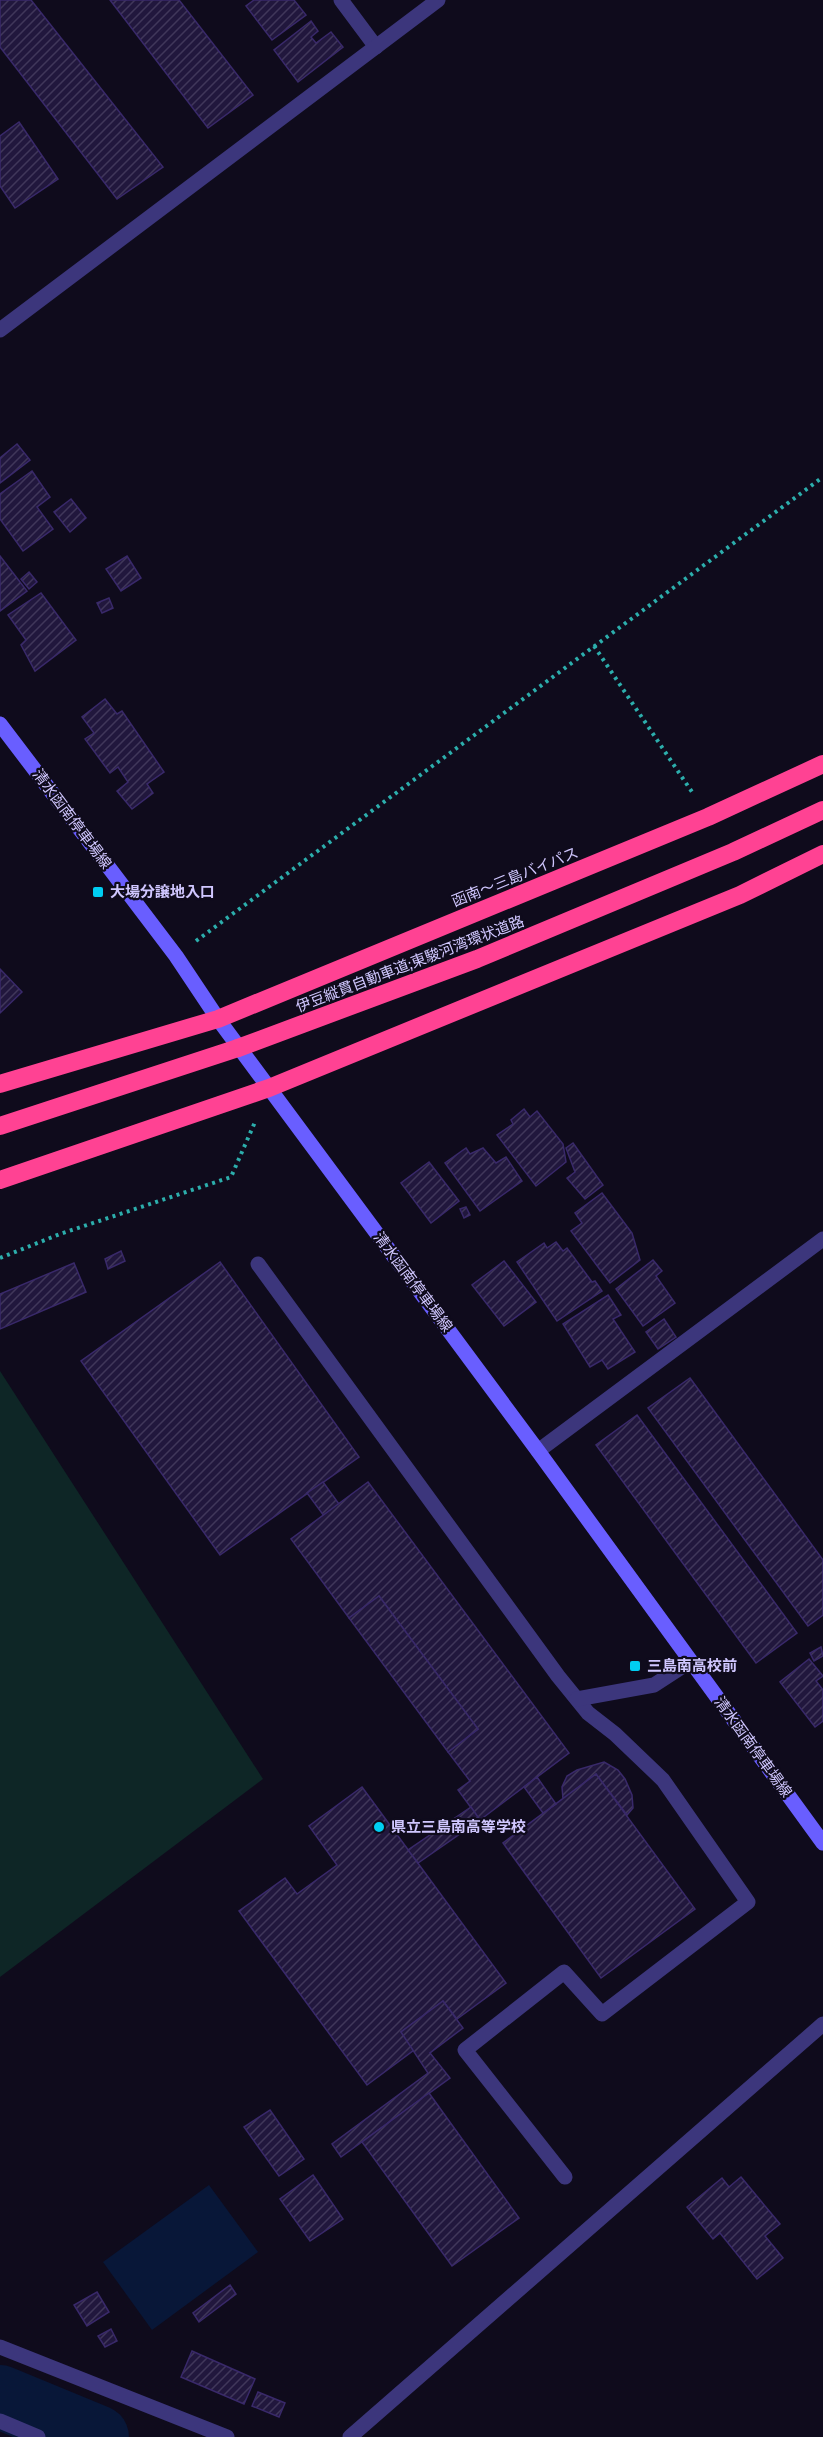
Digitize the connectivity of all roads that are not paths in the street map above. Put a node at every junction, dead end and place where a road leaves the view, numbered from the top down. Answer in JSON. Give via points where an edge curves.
{"nodes":[{"id":1,"x":341,"y":0,"type":"edge"},
{"id":2,"x":438,"y":0,"type":"edge"},
{"id":3,"x":376,"y":46,"type":"junction"},
{"id":4,"x":0,"y":330,"type":"edge"},
{"id":5,"x":0,"y":724,"type":"edge"},
{"id":6,"x":823,"y":764,"type":"edge"},
{"id":7,"x":823,"y":810,"type":"edge"},
{"id":8,"x":823,"y":854,"type":"edge"},
{"id":9,"x":218,"y":1019,"type":"junction"},
{"id":10,"x":0,"y":1084,"type":"edge"},
{"id":11,"x":269,"y":1088,"type":"junction"},
{"id":12,"x":0,"y":1126,"type":"edge"},
{"id":13,"x":0,"y":1180,"type":"edge"},
{"id":14,"x":823,"y":1239,"type":"edge"},
{"id":15,"x":258,"y":1264,"type":"dead end"},
{"id":16,"x":538,"y":1451,"type":"junction"},
{"id":17,"x":691,"y":1661,"type":"junction"},
{"id":18,"x":577,"y":1699,"type":"junction"},
{"id":19,"x":823,"y":1843,"type":"edge"},
{"id":20,"x":823,"y":2024,"type":"edge"},
{"id":21,"x":565,"y":2177,"type":"dead end"},
{"id":22,"x":0,"y":2347,"type":"edge"},
{"id":23,"x":0,"y":2421,"type":"edge"},
{"id":24,"x":38,"y":2437,"type":"edge"},
{"id":25,"x":226,"y":2437,"type":"edge"},
{"id":26,"x":350,"y":2437,"type":"edge"}],
"edges":[{"from":1,"to":3,"type":"street"},
{"from":2,"to":3,"type":"street"},
{"from":3,"to":4,"type":"street"},
{"from":5,"to":9,"type":"main road","name":"清水函南停車場線","via":[[176,956]]},
{"from":6,"to":9,"type":"highway","name":"函南～三島バイパス","via":[[708,817]]},
{"from":7,"to":12,"type":"highway","name":"伊豆縦貫自動車道;東駿河湾環状道路","bridge":true,"via":[[477,959],[249,1045]]},
{"from":8,"to":11,"type":"highway","via":[[740,895]]},
{"from":9,"to":10,"type":"highway","name":"函南～三島バイパス"},
{"from":9,"to":11,"type":"main road","name":"清水函南停車場線"},
{"from":11,"to":13,"type":"highway"},
{"from":11,"to":16,"type":"main road","name":"清水函南停車場線"},
{"from":14,"to":16,"type":"street"},
{"from":15,"to":18,"type":"street"},
{"from":16,"to":17,"type":"main road","name":"清水函南停車場線"},
{"from":17,"to":18,"type":"street","via":[[654,1685]]},
{"from":17,"to":19,"type":"main road","name":"清水函南停車場線"},
{"from":18,"to":21,"type":"street","via":[[663,1780],[748,1902],[602,2014],[564,1972],[465,2050]]},
{"from":20,"to":26,"type":"street"},
{"from":22,"to":25,"type":"street"},
{"from":23,"to":24,"type":"street"}]}
